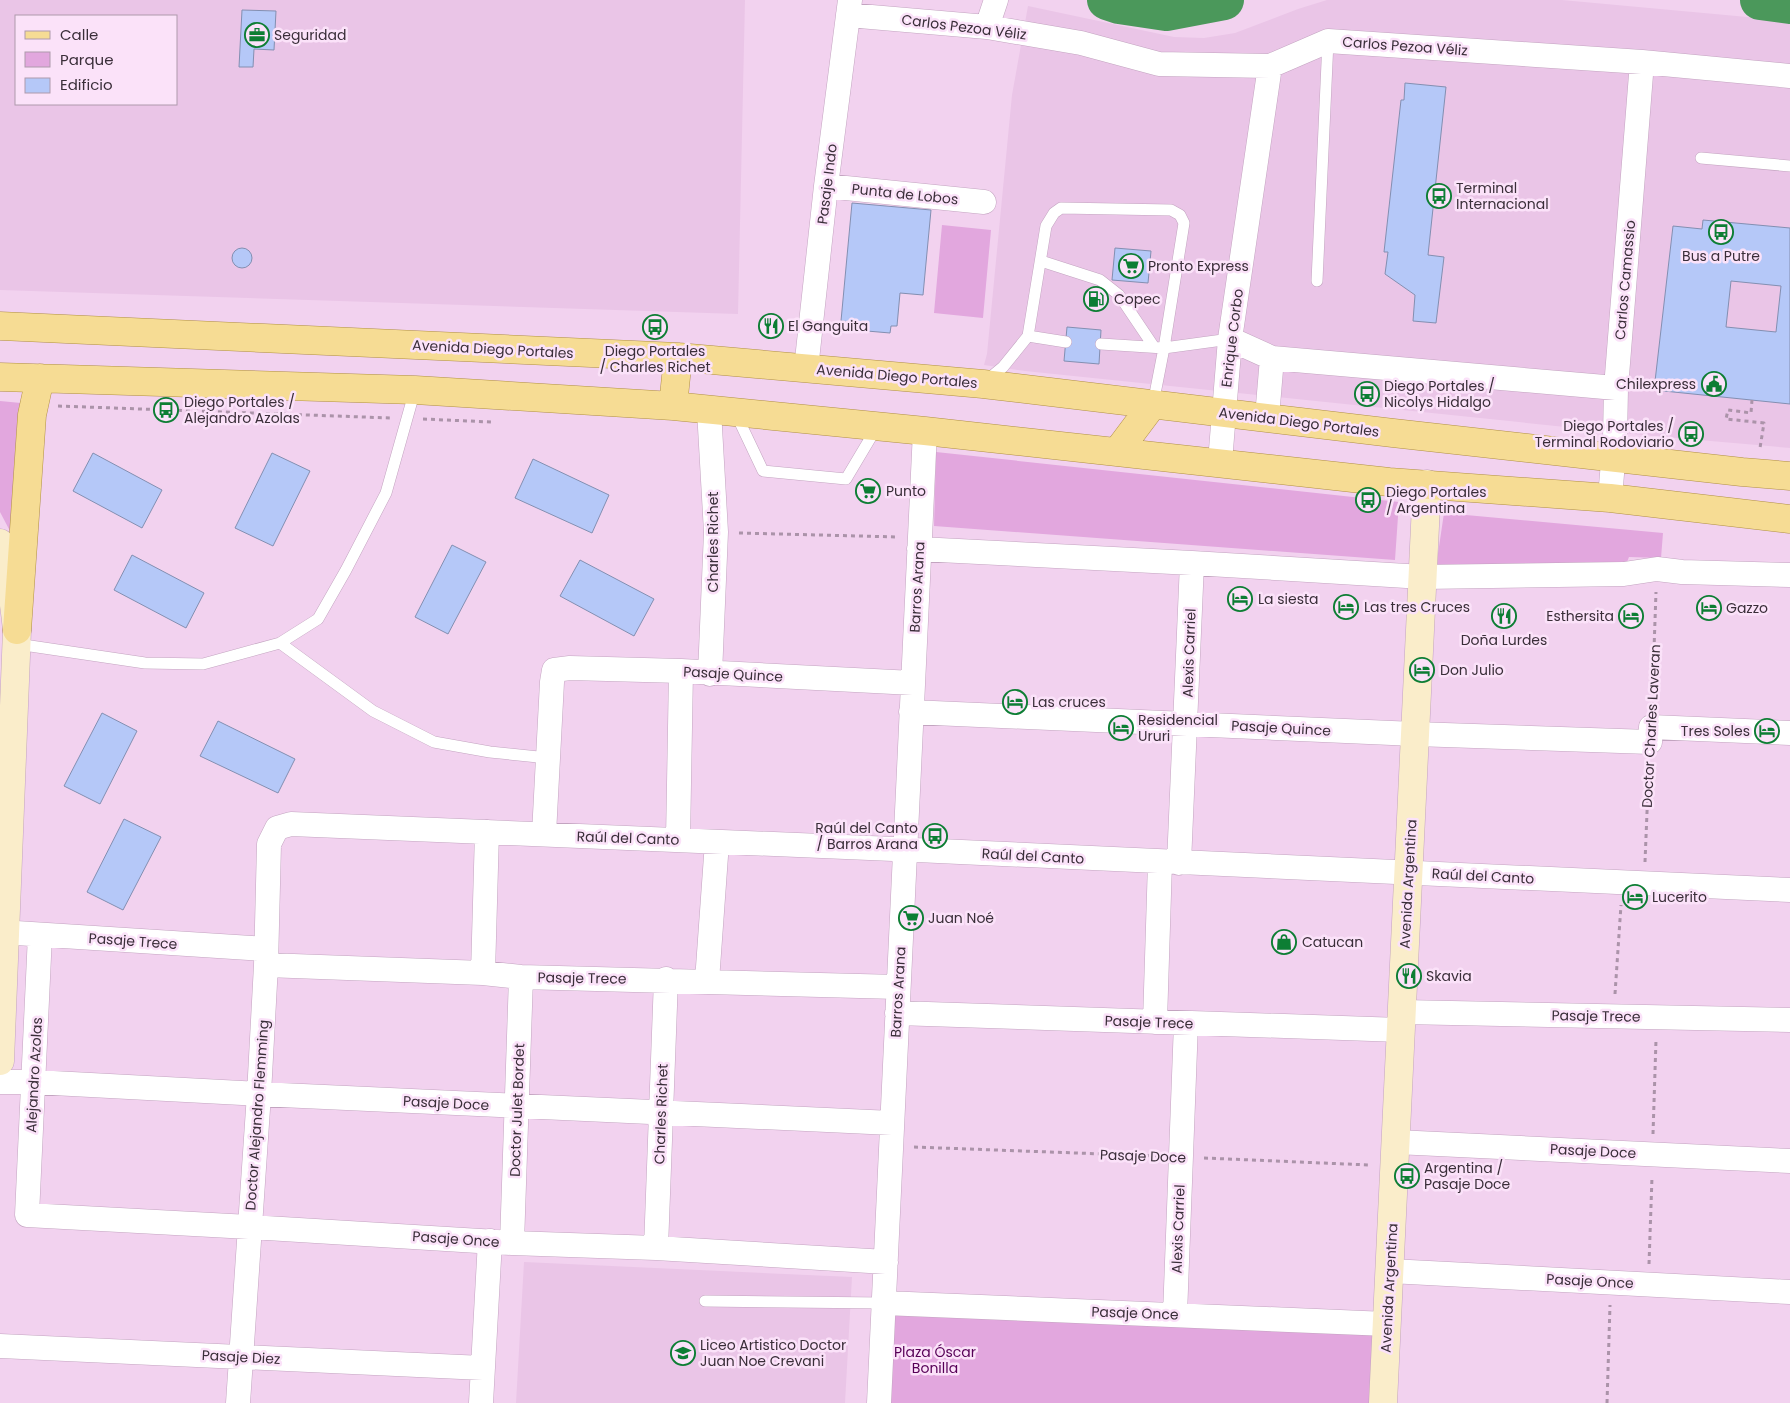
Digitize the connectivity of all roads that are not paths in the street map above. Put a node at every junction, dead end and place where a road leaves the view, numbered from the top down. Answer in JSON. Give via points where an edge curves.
{"nodes":[{"id":1,"x":996,"y":0,"type":"edge"},
{"id":2,"x":849,"y":7,"type":"edge"},
{"id":3,"x":987,"y":27,"type":"junction"},
{"id":4,"x":1328,"y":41,"type":"junction"},
{"id":5,"x":1642,"y":62,"type":"junction"},
{"id":6,"x":1270,"y":66,"type":"junction"},
{"id":7,"x":1790,"y":76,"type":"edge"},
{"id":8,"x":1700,"y":158,"type":"dead end"},
{"id":9,"x":1790,"y":166,"type":"edge"},
{"id":10,"x":826,"y":186,"type":"junction"},
{"id":11,"x":984,"y":202,"type":"dead end"},
{"id":12,"x":1041,"y":262,"type":"junction"},
{"id":13,"x":1317,"y":281,"type":"dead end"},
{"id":14,"x":0,"y":326,"type":"edge"},
{"id":15,"x":1028,"y":336,"type":"junction"},
{"id":16,"x":1230,"y":339,"type":"junction"},
{"id":17,"x":1066,"y":342,"type":"dead end"},
{"id":18,"x":1100,"y":344,"type":"dead end"},
{"id":19,"x":1159,"y":348,"type":"junction"},
{"id":20,"x":678,"y":357,"type":"junction"},
{"id":21,"x":1272,"y":358,"type":"junction"},
{"id":22,"x":806,"y":369,"type":"junction"},
{"id":23,"x":0,"y":377,"type":"edge"},
{"id":24,"x":40,"y":378,"type":"junction"},
{"id":25,"x":983,"y":384,"type":"junction"},
{"id":26,"x":1616,"y":388,"type":"junction"},
{"id":27,"x":415,"y":390,"type":"junction"},
{"id":28,"x":1153,"y":404,"type":"junction"},
{"id":29,"x":673,"y":406,"type":"junction"},
{"id":30,"x":709,"y":410,"type":"junction"},
{"id":31,"x":736,"y":412,"type":"junction"},
{"id":32,"x":1224,"y":412,"type":"junction"},
{"id":33,"x":1267,"y":417,"type":"junction"},
{"id":34,"x":878,"y":426,"type":"junction"},
{"id":35,"x":925,"y":431,"type":"junction"},
{"id":36,"x":1118,"y":452,"type":"junction"},
{"id":37,"x":1614,"y":458,"type":"junction"},
{"id":38,"x":1220,"y":462,"type":"junction"},
{"id":39,"x":1790,"y":476,"type":"edge"},
{"id":40,"x":1427,"y":484,"type":"junction"},
{"id":41,"x":1610,"y":498,"type":"junction"},
{"id":42,"x":1790,"y":519,"type":"edge"},
{"id":43,"x":0,"y":543,"type":"edge"},
{"id":44,"x":919,"y":544,"type":"junction"},
{"id":45,"x":1192,"y":563,"type":"junction"},
{"id":46,"x":1790,"y":575,"type":"edge"},
{"id":47,"x":1423,"y":577,"type":"junction"},
{"id":48,"x":280,"y":643,"type":"junction"},
{"id":49,"x":12,"y":652,"type":"edge"},
{"id":50,"x":681,"y":671,"type":"junction"},
{"id":51,"x":710,"y":674,"type":"junction"},
{"id":52,"x":913,"y":683,"type":"junction"},
{"id":53,"x":911,"y":712,"type":"junction"},
{"id":54,"x":1186,"y":724,"type":"junction"},
{"id":55,"x":1790,"y":733,"type":"edge"},
{"id":56,"x":1415,"y":734,"type":"junction"},
{"id":57,"x":548,"y":758,"type":"junction"},
{"id":58,"x":277,"y":828,"type":"joint"},
{"id":59,"x":487,"y":832,"type":"junction"},
{"id":60,"x":544,"y":834,"type":"junction"},
{"id":61,"x":678,"y":840,"type":"junction"},
{"id":62,"x":717,"y":842,"type":"junction"},
{"id":63,"x":905,"y":850,"type":"junction"},
{"id":64,"x":1170,"y":862,"type":"junction"},
{"id":65,"x":1408,"y":873,"type":"junction"},
{"id":66,"x":1790,"y":890,"type":"edge"},
{"id":67,"x":2,"y":932,"type":"edge"},
{"id":68,"x":40,"y":935,"type":"junction"},
{"id":69,"x":266,"y":957,"type":"junction"},
{"id":70,"x":483,"y":974,"type":"junction"},
{"id":71,"x":521,"y":976,"type":"junction"},
{"id":72,"x":666,"y":979,"type":"junction"},
{"id":73,"x":707,"y":981,"type":"junction"},
{"id":74,"x":898,"y":987,"type":"junction"},
{"id":75,"x":897,"y":1014,"type":"junction"},
{"id":76,"x":1790,"y":1020,"type":"edge"},
{"id":77,"x":1402,"y":1021,"type":"junction"},
{"id":78,"x":1155,"y":1022,"type":"junction"},
{"id":79,"x":1186,"y":1023,"type":"junction"},
{"id":80,"x":0,"y":1062,"type":"edge"},
{"id":81,"x":0,"y":1082,"type":"edge"},
{"id":82,"x":34,"y":1082,"type":"junction"},
{"id":83,"x":259,"y":1094,"type":"junction"},
{"id":84,"x":517,"y":1106,"type":"junction"},
{"id":85,"x":661,"y":1112,"type":"junction"},
{"id":86,"x":892,"y":1135,"type":"junction"},
{"id":87,"x":1395,"y":1154,"type":"junction"},
{"id":88,"x":1790,"y":1162,"type":"edge"},
{"id":89,"x":27,"y":1215,"type":"joint"},
{"id":90,"x":249,"y":1227,"type":"junction"},
{"id":91,"x":501,"y":1242,"type":"junction"},
{"id":92,"x":656,"y":1248,"type":"junction"},
{"id":93,"x":886,"y":1262,"type":"junction"},
{"id":94,"x":1390,"y":1270,"type":"junction"},
{"id":95,"x":1790,"y":1292,"type":"edge"},
{"id":96,"x":705,"y":1301,"type":"dead end"},
{"id":97,"x":884,"y":1303,"type":"junction"},
{"id":98,"x":1175,"y":1315,"type":"junction"},
{"id":99,"x":1387,"y":1324,"type":"junction"},
{"id":100,"x":0,"y":1346,"type":"edge"},
{"id":101,"x":241,"y":1356,"type":"junction"},
{"id":102,"x":482,"y":1368,"type":"junction"},
{"id":103,"x":238,"y":1403,"type":"edge"},
{"id":104,"x":481,"y":1403,"type":"edge"},
{"id":105,"x":879,"y":1403,"type":"edge"},
{"id":106,"x":1383,"y":1403,"type":"edge"}],
"edges":[{"from":1,"to":3,"type":"street"},
{"from":2,"to":3,"type":"street","name":"Carlos Pezoa Véliz"},
{"from":2,"to":10,"type":"street","name":"Pasaje Indo"},
{"from":3,"to":6,"type":"street","name":"Carlos Pezoa Véliz","via":[[1081,43],[1159,64]]},
{"from":4,"to":5,"type":"street","name":"Carlos Pezoa Véliz"},
{"from":4,"to":6,"type":"street","name":"Carlos Pezoa Véliz"},
{"from":4,"to":13,"type":"lane"},
{"from":5,"to":7,"type":"street","name":"Carlos Pezoa Véliz"},
{"from":5,"to":26,"type":"street","name":"Carlos Camassio"},
{"from":6,"to":16,"type":"street","name":"Enrique Corbo"},
{"from":8,"to":9,"type":"lane"},
{"from":10,"to":11,"type":"street","name":"Punta de Lobos"},
{"from":10,"to":22,"type":"street","name":"Pasaje Indo"},
{"from":12,"to":15,"type":"lane"},
{"from":12,"to":19,"type":"lane","via":[[1100,280],[1119,295]]},
{"from":12,"to":19,"type":"lane","via":[[1046,226],[1061,208],[1171,210],[1180,215],[1184,223]]},
{"from":14,"to":20,"type":"main road","name":"Avenida Diego Portales"},
{"from":15,"to":17,"type":"lane"},
{"from":15,"to":25,"type":"lane"},
{"from":16,"to":19,"type":"lane"},
{"from":16,"to":21,"type":"street"},
{"from":16,"to":32,"type":"street","name":"Enrique Corbo"},
{"from":18,"to":19,"type":"lane"},
{"from":19,"to":28,"type":"lane"},
{"from":20,"to":22,"type":"main road","name":"Avenida Diego Portales"},
{"from":20,"to":29,"type":"main road"},
{"from":21,"to":26,"type":"street"},
{"from":21,"to":33,"type":"street"},
{"from":22,"to":25,"type":"main road","name":"Avenida Diego Portales"},
{"from":23,"to":24,"type":"main road"},
{"from":24,"to":27,"type":"main road"},
{"from":24,"to":49,"type":"main road","via":[[34,404]]},
{"from":25,"to":28,"type":"main road","name":"Avenida Diego Portales"},
{"from":26,"to":37,"type":"street","name":"Carlos Camassio"},
{"from":27,"to":29,"type":"main road"},
{"from":27,"to":48,"type":"lane","via":[[386,493],[346,570],[318,619]]},
{"from":28,"to":32,"type":"main road","name":"Avenida Diego Portales"},
{"from":28,"to":36,"type":"main road"},
{"from":29,"to":30,"type":"main road"},
{"from":30,"to":31,"type":"main road"},
{"from":30,"to":51,"type":"street","name":"Charles Richet","via":[[716,532]]},
{"from":31,"to":34,"type":"main road"},
{"from":31,"to":34,"type":"lane","via":[[763,471],[846,478]]},
{"from":32,"to":33,"type":"main road","name":"Avenida Diego Portales"},
{"from":32,"to":38,"type":"street","name":"Enrique Corbo"},
{"from":33,"to":37,"type":"main road","name":"Avenida Diego Portales"},
{"from":34,"to":35,"type":"main road"},
{"from":35,"to":36,"type":"main road"},
{"from":35,"to":44,"type":"street","name":"Barros Arana"},
{"from":36,"to":38,"type":"main road"},
{"from":37,"to":39,"type":"main road","name":"Avenida Diego Portales"},
{"from":37,"to":41,"type":"street","name":"Carlos Camassio"},
{"from":38,"to":40,"type":"main road"},
{"from":40,"to":41,"type":"main road"},
{"from":40,"to":47,"type":"street","name":"Avenida Argentina"},
{"from":41,"to":42,"type":"main road"},
{"from":43,"to":49,"type":"street","via":[[12,590]]},
{"from":44,"to":45,"type":"street"},
{"from":44,"to":52,"type":"street","name":"Barros Arana"},
{"from":45,"to":47,"type":"street"},
{"from":45,"to":54,"type":"street","name":"Alexis Carriel"},
{"from":46,"to":47,"type":"street","via":[[1657,569],[1624,574]]},
{"from":47,"to":56,"type":"street","name":"Avenida Argentina"},
{"from":48,"to":49,"type":"lane","via":[[203,664],[145,663]]},
{"from":48,"to":57,"type":"lane","via":[[373,711],[434,742]]},
{"from":49,"to":67,"type":"street"},
{"from":50,"to":51,"type":"street","name":"Pasaje Quince"},
{"from":50,"to":57,"type":"street","name":"Pasaje Quince","via":[[554,670]]},
{"from":50,"to":61,"type":"street"},
{"from":51,"to":52,"type":"street","name":"Pasaje Quince"},
{"from":52,"to":53,"type":"street","name":"Barros Arana"},
{"from":53,"to":54,"type":"street","name":"Pasaje Quince"},
{"from":53,"to":63,"type":"street","name":"Barros Arana"},
{"from":54,"to":56,"type":"street","name":"Pasaje Quince"},
{"from":54,"to":64,"type":"street","name":"Alexis Carriel"},
{"from":55,"to":56,"type":"street","name":"Pasaje Quince"},
{"from":56,"to":65,"type":"street","name":"Avenida Argentina"},
{"from":57,"to":60,"type":"street"},
{"from":58,"to":59,"type":"street","name":"Raúl del Canto","via":[[292,824]]},
{"from":58,"to":69,"type":"street","name":"Doctor Alejandro Flemming","via":[[269,844]]},
{"from":59,"to":60,"type":"street","name":"Raúl del Canto"},
{"from":59,"to":70,"type":"street"},
{"from":60,"to":61,"type":"street","name":"Raúl del Canto"},
{"from":61,"to":62,"type":"street","name":"Raúl del Canto"},
{"from":62,"to":63,"type":"street","name":"Raúl del Canto"},
{"from":62,"to":73,"type":"street"},
{"from":63,"to":64,"type":"street","name":"Raúl del Canto"},
{"from":63,"to":74,"type":"street","name":"Barros Arana"},
{"from":64,"to":65,"type":"street","name":"Raúl del Canto"},
{"from":64,"to":78,"type":"street","name":"Alexis Carriel"},
{"from":65,"to":66,"type":"street","name":"Raúl del Canto"},
{"from":65,"to":77,"type":"street","name":"Avenida Argentina"},
{"from":67,"to":68,"type":"street","name":"Pasaje Trece"},
{"from":67,"to":80,"type":"street"},
{"from":68,"to":69,"type":"street","name":"Pasaje Trece"},
{"from":68,"to":82,"type":"street","name":"Alejandro Azolas"},
{"from":69,"to":70,"type":"street","name":"Pasaje Trece"},
{"from":69,"to":83,"type":"street","name":"Doctor Alejandro Flemming"},
{"from":70,"to":71,"type":"street","name":"Pasaje Trece"},
{"from":71,"to":72,"type":"street","name":"Pasaje Trece"},
{"from":71,"to":84,"type":"street","name":"Doctor Julet Bordet"},
{"from":72,"to":73,"type":"street","name":"Pasaje Trece"},
{"from":72,"to":85,"type":"street","name":"Charles Richet"},
{"from":73,"to":74,"type":"street","name":"Pasaje Trece"},
{"from":74,"to":75,"type":"street","name":"Barros Arana"},
{"from":75,"to":78,"type":"street","name":"Pasaje Trece"},
{"from":75,"to":86,"type":"street","name":"Barros Arana"},
{"from":76,"to":77,"type":"street","name":"Pasaje Trece","via":[[1614,1017]]},
{"from":77,"to":79,"type":"street","name":"Pasaje Trece"},
{"from":77,"to":87,"type":"street","name":"Avenida Argentina"},
{"from":78,"to":79,"type":"street","name":"Pasaje Trece"},
{"from":79,"to":98,"type":"street","name":"Alexis Carriel"},
{"from":81,"to":82,"type":"street","name":"Pasaje Doce"},
{"from":82,"to":83,"type":"street","name":"Pasaje Doce"},
{"from":82,"to":89,"type":"street","name":"Alejandro Azolas"},
{"from":83,"to":84,"type":"street","name":"Pasaje Doce"},
{"from":83,"to":90,"type":"street","name":"Doctor Alejandro Flemming"},
{"from":84,"to":85,"type":"street","name":"Pasaje Doce"},
{"from":84,"to":91,"type":"street","name":"Doctor Julet Bordet"},
{"from":85,"to":86,"type":"street","name":"Pasaje Doce"},
{"from":85,"to":92,"type":"street","name":"Charles Richet"},
{"from":86,"to":93,"type":"street","name":"Barros Arana"},
{"from":87,"to":88,"type":"street","name":"Pasaje Doce"},
{"from":87,"to":94,"type":"street","name":"Avenida Argentina"},
{"from":89,"to":90,"type":"street","name":"Pasaje Once"},
{"from":90,"to":91,"type":"street","name":"Pasaje Once"},
{"from":90,"to":101,"type":"street","name":"Doctor Alejandro Flemming"},
{"from":91,"to":92,"type":"street","name":"Pasaje Once"},
{"from":91,"to":102,"type":"street","name":"Doctor Julet Bordet"},
{"from":92,"to":93,"type":"street","name":"Pasaje Once"},
{"from":93,"to":97,"type":"street","name":"Barros Arana"},
{"from":94,"to":95,"type":"street","name":"Pasaje Once"},
{"from":94,"to":99,"type":"street","name":"Avenida Argentina"},
{"from":96,"to":97,"type":"lane"},
{"from":97,"to":98,"type":"street","name":"Pasaje Once"},
{"from":97,"to":105,"type":"street","name":"Barros Arana"},
{"from":98,"to":99,"type":"street","name":"Pasaje Once"},
{"from":99,"to":106,"type":"street","name":"Avenida Argentina"},
{"from":100,"to":101,"type":"street","name":"Pasaje Diez"},
{"from":101,"to":102,"type":"street","name":"Pasaje Diez"},
{"from":101,"to":103,"type":"street","name":"Doctor Alejandro Flemming"},
{"from":102,"to":104,"type":"street","name":"Doctor Julet Bordet"}]}
